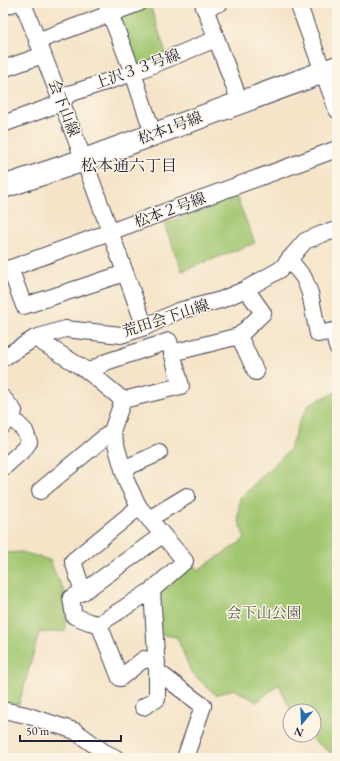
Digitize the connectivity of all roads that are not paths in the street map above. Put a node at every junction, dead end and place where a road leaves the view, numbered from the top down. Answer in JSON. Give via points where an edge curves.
{"nodes":[{"id":1,"x":15,"y":3,"type":"edge"},
{"id":2,"x":23,"y":3,"type":"edge"},
{"id":3,"x":139,"y":3,"type":"edge"},
{"id":4,"x":220,"y":3,"type":"edge"},
{"id":5,"x":298,"y":3,"type":"edge"},
{"id":6,"x":204,"y":6,"type":"edge"},
{"id":7,"x":3,"y":7,"type":"edge"},
{"id":8,"x":108,"y":8,"type":"edge"},
{"id":9,"x":216,"y":39,"type":"junction"},
{"id":10,"x":40,"y":48,"type":"junction"},
{"id":11,"x":3,"y":69,"type":"edge"},
{"id":12,"x":330,"y":69,"type":"edge"},
{"id":13,"x":133,"y":73,"type":"junction"},
{"id":14,"x":61,"y":102,"type":"junction"},
{"id":15,"x":240,"y":102,"type":"junction"},
{"id":16,"x":337,"y":110,"type":"edge"},
{"id":17,"x":3,"y":124,"type":"edge"},
{"id":18,"x":153,"y":134,"type":"junction"},
{"id":19,"x":337,"y":149,"type":"edge"},
{"id":20,"x":84,"y":160,"type":"junction"},
{"id":21,"x":4,"y":184,"type":"edge"},
{"id":22,"x":337,"y":230,"type":"edge"},
{"id":23,"x":110,"y":231,"type":"junction"},
{"id":24,"x":289,"y":259,"type":"junction"},
{"id":25,"x":7,"y":269,"type":"edge"},
{"id":26,"x":125,"y":273,"type":"junction"},
{"id":27,"x":246,"y":289,"type":"junction"},
{"id":28,"x":145,"y":327,"type":"junction"},
{"id":29,"x":239,"y":336,"type":"junction"},
{"id":30,"x":35,"y":338,"type":"junction"},
{"id":31,"x":337,"y":347,"type":"edge"},
{"id":32,"x":172,"y":353,"type":"junction"},
{"id":33,"x":3,"y":358,"type":"edge"},
{"id":34,"x":89,"y":372,"type":"junction"},
{"id":35,"x":256,"y":372,"type":"dead end"},
{"id":36,"x":3,"y":398,"type":"edge"},
{"id":37,"x":123,"y":400,"type":"junction"},
{"id":38,"x":5,"y":422,"type":"edge"},
{"id":39,"x":112,"y":430,"type":"junction"},
{"id":40,"x":159,"y":453,"type":"dead end"},
{"id":41,"x":3,"y":468,"type":"edge"},
{"id":42,"x":123,"y":469,"type":"junction"},
{"id":43,"x":40,"y":491,"type":"dead end"},
{"id":44,"x":187,"y":496,"type":"dead end"},
{"id":45,"x":144,"y":513,"type":"junction"},
{"id":46,"x":162,"y":535,"type":"junction"},
{"id":47,"x":152,"y":590,"type":"junction"},
{"id":48,"x":83,"y":592,"type":"junction"},
{"id":49,"x":99,"y":624,"type":"junction"},
{"id":50,"x":157,"y":667,"type":"junction"},
{"id":51,"x":143,"y":707,"type":"dead end"},
{"id":52,"x":3,"y":710,"type":"edge"},
{"id":53,"x":116,"y":758,"type":"edge"},
{"id":54,"x":185,"y":758,"type":"edge"}],
"edges":[{"from":1,"to":7,"type":"street"},
{"from":2,"to":10,"type":"street","name":"会下山線"},
{"from":3,"to":8,"type":"street"},
{"from":4,"to":6,"type":"street"},
{"from":5,"to":12,"type":"street"},
{"from":6,"to":9,"type":"street"},
{"from":8,"to":10,"type":"street"},
{"from":8,"to":13,"type":"street"},
{"from":9,"to":13,"type":"street","name":"上沢３３号線"},
{"from":9,"to":15,"type":"street"},
{"from":10,"to":11,"type":"street"},
{"from":10,"to":14,"type":"street","name":"会下山線"},
{"from":12,"to":15,"type":"street","name":"松本1号線"},
{"from":12,"to":16,"type":"street"},
{"from":13,"to":14,"type":"street","name":"上沢３３号線","via":[[69,94]]},
{"from":13,"to":18,"type":"street"},
{"from":14,"to":17,"type":"street","name":"上沢３３号線"},
{"from":14,"to":20,"type":"street","name":"会下山線"},
{"from":15,"to":18,"type":"street","name":"松本1号線"},
{"from":18,"to":20,"type":"street","name":"松本1号線"},
{"from":19,"to":23,"type":"street","name":"松本２号線"},
{"from":20,"to":21,"type":"street","name":"松本1号線"},
{"from":20,"to":23,"type":"street","name":"会下山線"},
{"from":22,"to":24,"type":"street","name":"荒田会下山線","via":[[305,241]]},
{"from":23,"to":25,"type":"street","name":"松本２号線"},
{"from":23,"to":26,"type":"street","name":"会下山線"},
{"from":24,"to":27,"type":"street","name":"荒田会下山線","via":[[281,269]]},
{"from":24,"to":31,"type":"street","via":[[304,278],[310,293],[318,334],[333,331]]},
{"from":25,"to":26,"type":"street","via":[[24,306]]},
{"from":26,"to":28,"type":"street","name":"会下山線"},
{"from":27,"to":28,"type":"street","name":"荒田会下山線","via":[[221,300],[178,311]]},
{"from":27,"to":29,"type":"street","via":[[263,313]]},
{"from":28,"to":30,"type":"street","name":"荒田会下山線","via":[[121,335],[65,329]]},
{"from":29,"to":32,"type":"street"},
{"from":29,"to":35,"type":"street"},
{"from":30,"to":33,"type":"street","name":"荒田会下山線"},
{"from":30,"to":34,"type":"street"},
{"from":32,"to":34,"type":"street","via":[[169,341],[106,362]]},
{"from":32,"to":37,"type":"street","via":[[181,386]]},
{"from":34,"to":37,"type":"street"},
{"from":36,"to":38,"type":"street","via":[[14,411]]},
{"from":37,"to":39,"type":"street"},
{"from":38,"to":41,"type":"street","via":[[25,431],[29,442]]},
{"from":39,"to":42,"type":"street"},
{"from":39,"to":43,"type":"street"},
{"from":40,"to":42,"type":"street"},
{"from":42,"to":45,"type":"street","via":[[126,483]]},
{"from":44,"to":45,"type":"street"},
{"from":45,"to":46,"type":"street"},
{"from":45,"to":48,"type":"street","via":[[73,561]]},
{"from":46,"to":47,"type":"street","via":[[186,562]]},
{"from":46,"to":48,"type":"street"},
{"from":47,"to":49,"type":"street"},
{"from":47,"to":50,"type":"street"},
{"from":48,"to":49,"type":"street","via":[[71,598],[74,616]]},
{"from":49,"to":50,"type":"street","via":[[120,678],[144,659]]},
{"from":50,"to":51,"type":"street","via":[[157,699]]},
{"from":50,"to":54,"type":"street","via":[[203,706]]},
{"from":52,"to":53,"type":"street","via":[[75,731]]}]}
